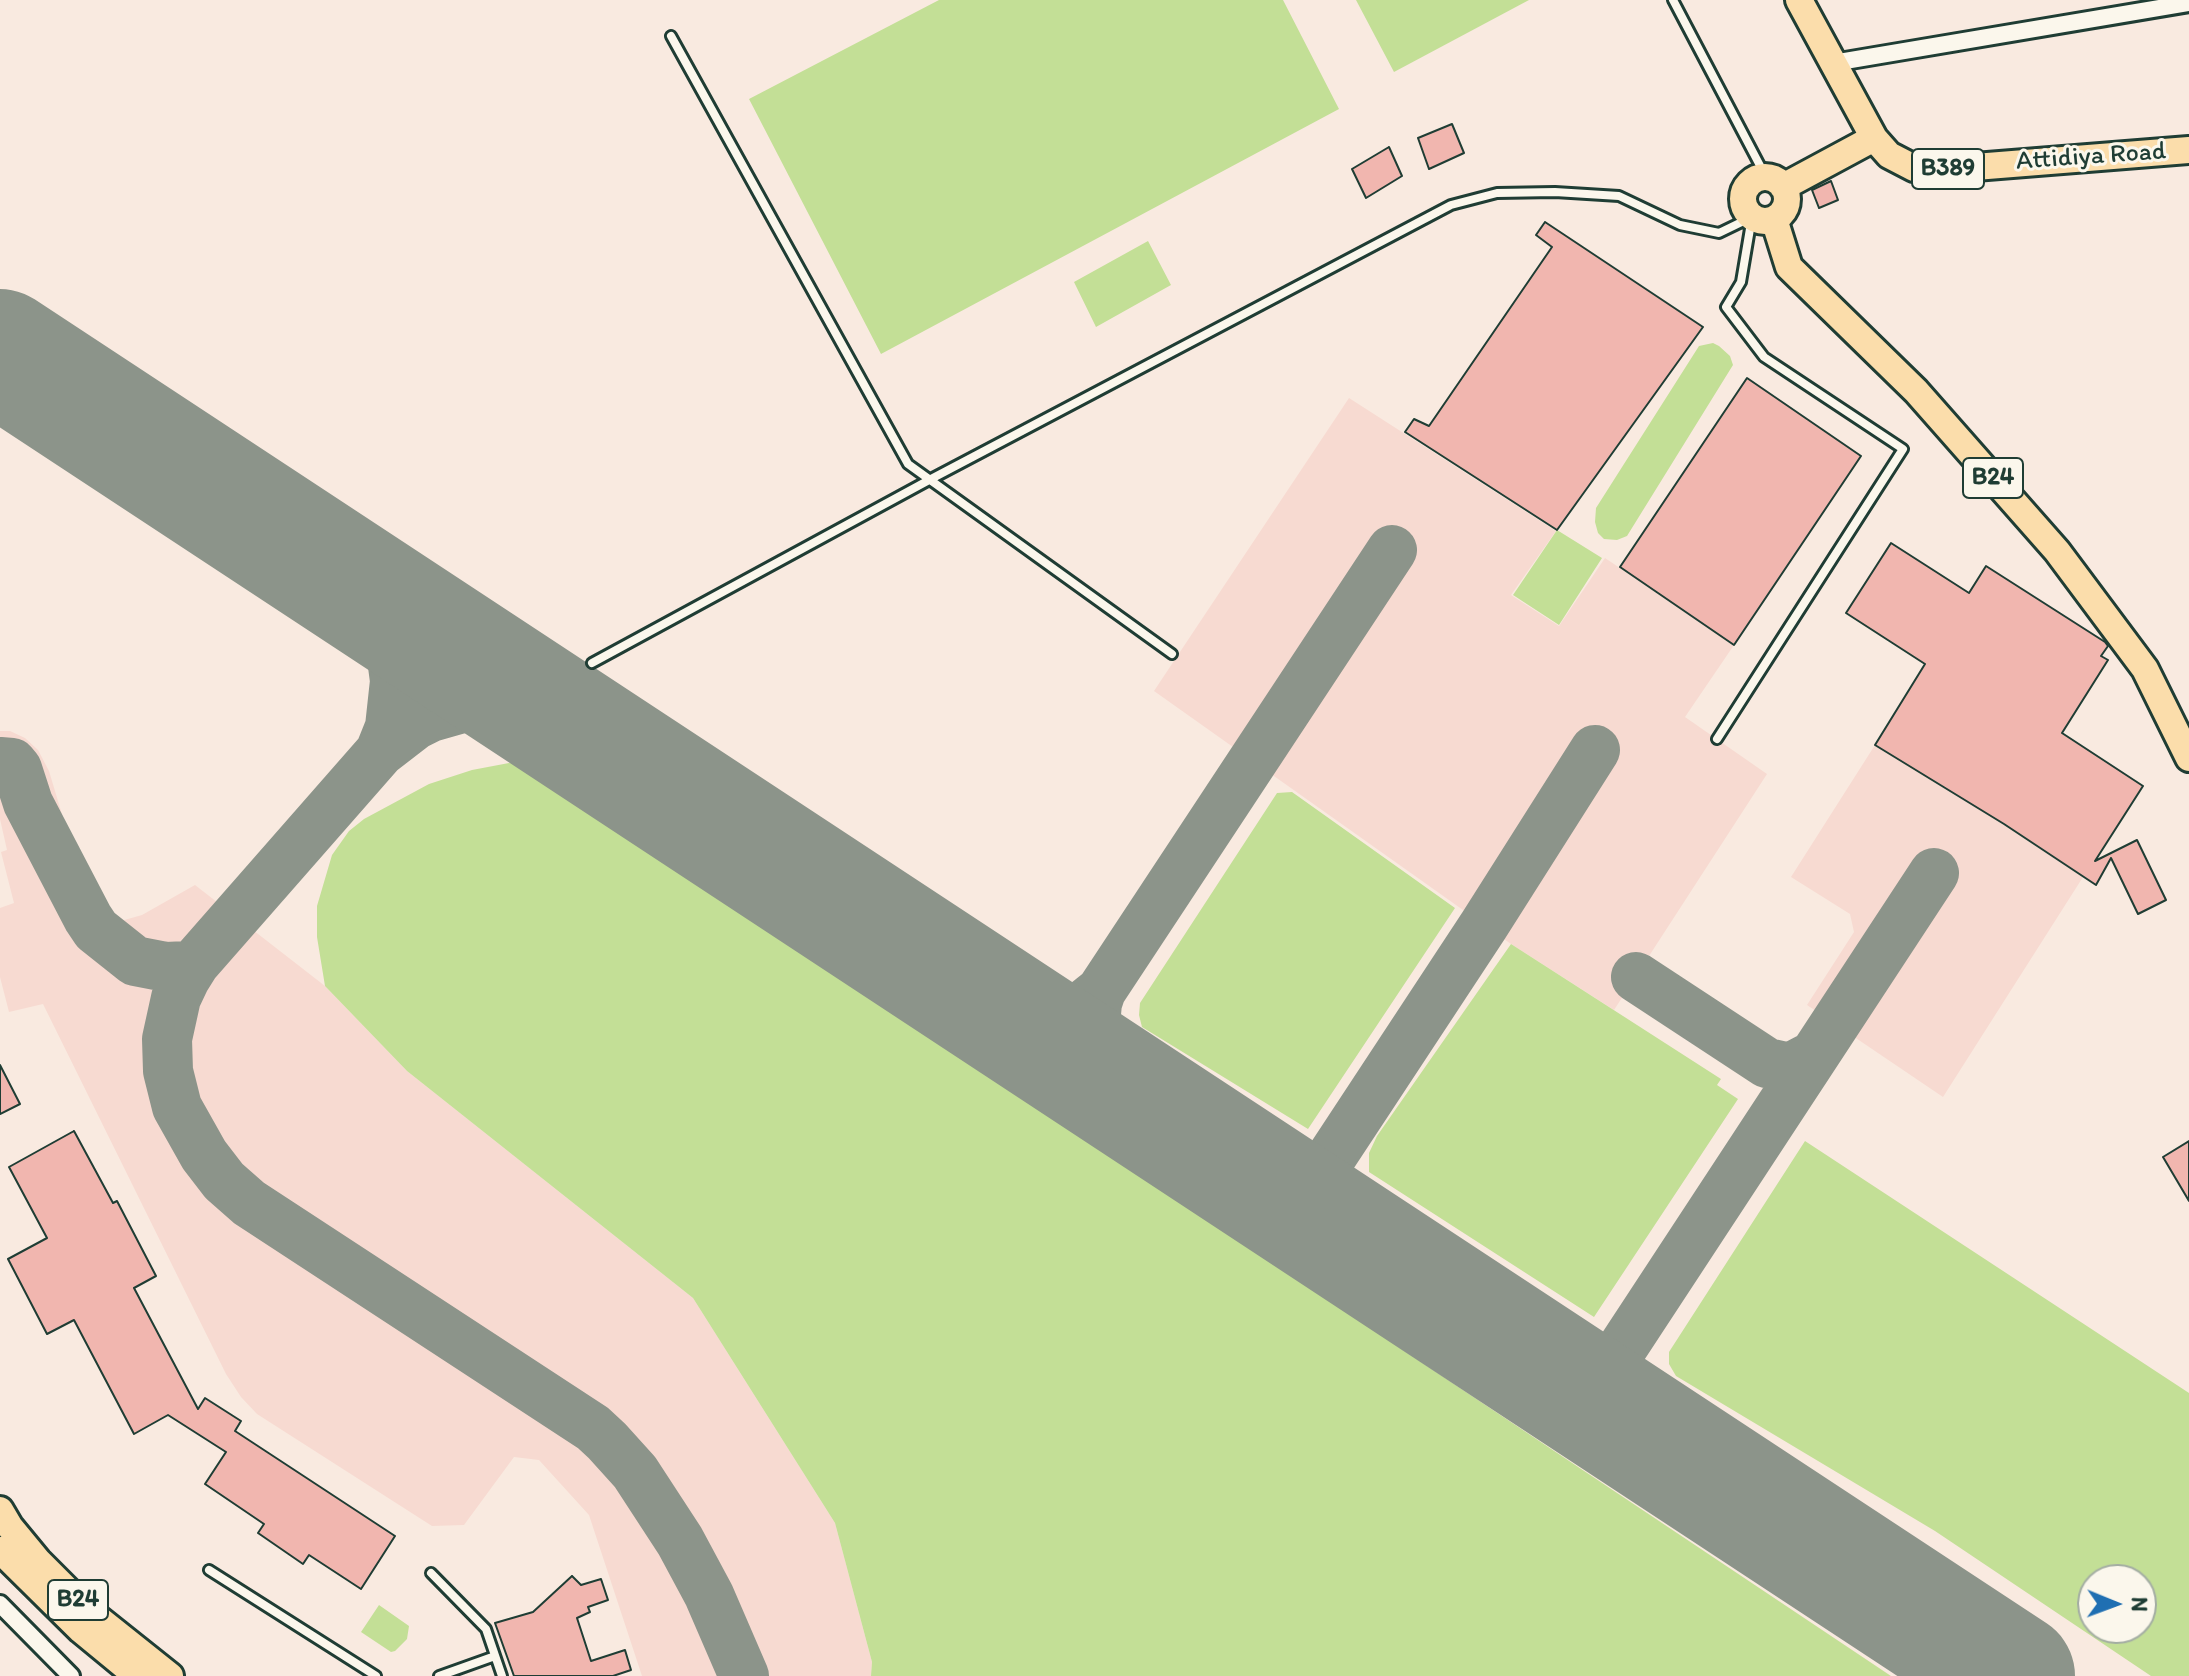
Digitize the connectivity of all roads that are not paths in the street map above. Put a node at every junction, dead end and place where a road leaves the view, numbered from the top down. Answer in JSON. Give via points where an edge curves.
{"nodes":[{"id":1,"x":1673,"y":0,"type":"edge"},
{"id":2,"x":1799,"y":0,"type":"edge"},
{"id":3,"x":2189,"y":3,"type":"edge"},
{"id":4,"x":671,"y":36,"type":"dead end"},
{"id":5,"x":1833,"y":63,"type":"junction"},
{"id":6,"x":1874,"y":138,"type":"junction"},
{"id":7,"x":2189,"y":150,"type":"edge"},
{"id":8,"x":1775,"y":182,"type":"junction"},
{"id":9,"x":1763,"y":218,"type":"junction"},
{"id":10,"x":931,"y":479,"type":"junction"},
{"id":11,"x":1172,"y":654,"type":"dead end"},
{"id":12,"x":592,"y":663,"type":"dead end"},
{"id":13,"x":1717,"y":739,"type":"dead end"},
{"id":14,"x":2189,"y":758,"type":"edge"},
{"id":15,"x":0,"y":1510,"type":"edge"},
{"id":16,"x":0,"y":1550,"type":"edge"},
{"id":17,"x":209,"y":1570,"type":"dead end"},
{"id":18,"x":431,"y":1573,"type":"dead end"},
{"id":19,"x":0,"y":1604,"type":"edge"},
{"id":20,"x":495,"y":1656,"type":"junction"},
{"id":21,"x":71,"y":1676,"type":"edge"},
{"id":22,"x":137,"y":1676,"type":"edge"},
{"id":23,"x":170,"y":1676,"type":"edge"},
{"id":24,"x":376,"y":1676,"type":"edge"},
{"id":25,"x":439,"y":1676,"type":"edge"},
{"id":26,"x":502,"y":1676,"type":"edge"}],
"edges":[{"from":1,"to":8,"type":"lane"},
{"from":2,"to":5,"type":"main road","name":"Attidiya Road","number":"B389"},
{"from":3,"to":5,"type":"street"},
{"from":4,"to":10,"type":"lane","via":[[908,464]]},
{"from":5,"to":6,"type":"main road","name":"Attidiya Road","number":"B389"},
{"from":6,"to":7,"type":"main road","name":"Attidiya Road","number":"B389","via":[[1889,155],[1914,168],[1937,170]]},
{"from":6,"to":8,"type":"main road","number":"B24"},
{"from":8,"to":9,"type":"main road","via":[[1787,200],[1785,208]]},
{"from":8,"to":9,"type":"main road","number":"B24","via":[[1752,181],[1743,195],[1743,203]]},
{"from":9,"to":10,"type":"lane","via":[[1719,233],[1680,225],[1619,196],[1555,192],[1497,193],[1451,205]]},
{"from":9,"to":13,"type":"lane","via":[[1741,282],[1726,307],[1764,357],[1903,449]]},
{"from":9,"to":14,"type":"main road","number":"B24","via":[[1789,267],[1916,391],[2057,551],[2145,669]]},
{"from":10,"to":11,"type":"lane"},
{"from":10,"to":12,"type":"lane"},
{"from":15,"to":23,"type":"main road","number":"B24","via":[[86,1609]]},
{"from":16,"to":22,"type":"main road","number":"B24","via":[[81,1630]]},
{"from":17,"to":24,"type":"lane"},
{"from":18,"to":20,"type":"lane","via":[[486,1629]]},
{"from":19,"to":21,"type":"street"},
{"from":20,"to":25,"type":"lane"},
{"from":20,"to":26,"type":"lane"}]}
